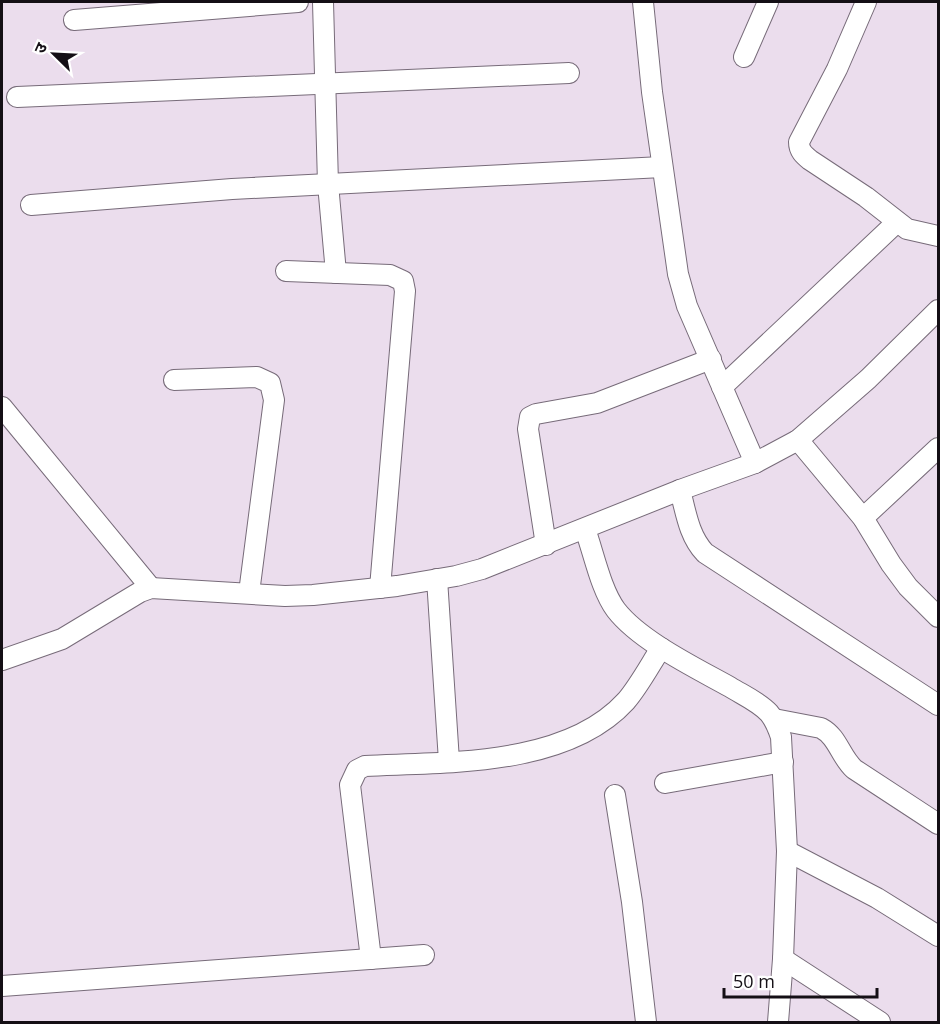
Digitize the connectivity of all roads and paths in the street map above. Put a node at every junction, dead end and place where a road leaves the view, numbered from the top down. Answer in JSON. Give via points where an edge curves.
{"nodes":[{"id":1,"x":298,"y":2,"type":"edge"},
{"id":2,"x":323,"y":2,"type":"edge"},
{"id":3,"x":643,"y":2,"type":"edge"},
{"id":4,"x":768,"y":2,"type":"edge"},
{"id":5,"x":866,"y":2,"type":"edge"},
{"id":6,"x":74,"y":20,"type":"dead end"},
{"id":7,"x":744,"y":57,"type":"dead end"},
{"id":8,"x":569,"y":73,"type":"dead end"},
{"id":9,"x":326,"y":83,"type":"junction"},
{"id":10,"x":17,"y":97,"type":"dead end"},
{"id":11,"x":662,"y":167,"type":"junction"},
{"id":12,"x":328,"y":184,"type":"junction"},
{"id":13,"x":31,"y":205,"type":"dead end"},
{"id":14,"x":897,"y":222,"type":"junction"},
{"id":15,"x":939,"y":236,"type":"edge"},
{"id":16,"x":286,"y":271,"type":"dead end"},
{"id":17,"x":336,"y":273,"type":"junction"},
{"id":18,"x":939,"y":310,"type":"edge"},
{"id":19,"x":711,"y":359,"type":"junction"},
{"id":20,"x":174,"y":380,"type":"dead end"},
{"id":21,"x":722,"y":387,"type":"junction"},
{"id":22,"x":2,"y":407,"type":"edge"},
{"id":23,"x":798,"y":440,"type":"junction"},
{"id":24,"x":939,"y":448,"type":"edge"},
{"id":25,"x":755,"y":463,"type":"junction"},
{"id":26,"x":680,"y":490,"type":"junction"},
{"id":27,"x":863,"y":518,"type":"junction"},
{"id":28,"x":585,"y":529,"type":"junction"},
{"id":29,"x":546,"y":545,"type":"junction"},
{"id":30,"x":437,"y":579,"type":"junction"},
{"id":31,"x":151,"y":588,"type":"junction"},
{"id":32,"x":380,"y":588,"type":"junction"},
{"id":33,"x":249,"y":593,"type":"junction"},
{"id":34,"x":939,"y":617,"type":"edge"},
{"id":35,"x":662,"y":648,"type":"junction"},
{"id":36,"x":2,"y":660,"type":"edge"},
{"id":37,"x":939,"y":705,"type":"edge"},
{"id":38,"x":774,"y":719,"type":"junction"},
{"id":39,"x":449,"y":761,"type":"junction"},
{"id":40,"x":783,"y":762,"type":"junction"},
{"id":41,"x":665,"y":783,"type":"dead end"},
{"id":42,"x":615,"y":795,"type":"dead end"},
{"id":43,"x":939,"y":824,"type":"edge"},
{"id":44,"x":787,"y":852,"type":"junction"},
{"id":45,"x":939,"y":936,"type":"edge"},
{"id":46,"x":424,"y":955,"type":"dead end"},
{"id":47,"x":371,"y":959,"type":"junction"},
{"id":48,"x":783,"y":959,"type":"junction"},
{"id":49,"x":2,"y":986,"type":"edge"},
{"id":50,"x":646,"y":1023,"type":"edge"},
{"id":51,"x":778,"y":1023,"type":"edge"},
{"id":52,"x":880,"y":1023,"type":"edge"}],
"edges":[{"from":1,"to":6,"type":"street"},
{"from":2,"to":9,"type":"street"},
{"from":3,"to":11,"type":"street"},
{"from":4,"to":7,"type":"street"},
{"from":5,"to":14,"type":"street","via":[[799,147],[810,160]]},
{"from":8,"to":9,"type":"street"},
{"from":9,"to":10,"type":"street"},
{"from":9,"to":12,"type":"street"},
{"from":11,"to":12,"type":"street"},
{"from":11,"to":19,"type":"street","via":[[680,281]]},
{"from":12,"to":13,"type":"street"},
{"from":12,"to":17,"type":"street"},
{"from":14,"to":15,"type":"street","via":[[915,232]]},
{"from":14,"to":21,"type":"street"},
{"from":16,"to":17,"type":"street"},
{"from":17,"to":32,"type":"street","via":[[396,276],[403,281],[405,291]]},
{"from":18,"to":23,"type":"street"},
{"from":19,"to":21,"type":"street"},
{"from":19,"to":29,"type":"street","via":[[607,400],[530,417],[528,429]]},
{"from":20,"to":33,"type":"street","via":[[257,377],[270,383],[273,391]]},
{"from":21,"to":25,"type":"street"},
{"from":22,"to":31,"type":"street"},
{"from":23,"to":25,"type":"street"},
{"from":23,"to":27,"type":"street"},
{"from":24,"to":27,"type":"street"},
{"from":25,"to":26,"type":"street"},
{"from":26,"to":28,"type":"street"},
{"from":26,"to":37,"type":"street","via":[[692,534],[705,553]]},
{"from":27,"to":34,"type":"street","via":[[908,587]]},
{"from":28,"to":29,"type":"street"},
{"from":28,"to":35,"type":"street","via":[[615,609]]},
{"from":29,"to":30,"type":"street","via":[[482,569]]},
{"from":30,"to":32,"type":"street"},
{"from":30,"to":39,"type":"street"},
{"from":31,"to":33,"type":"street"},
{"from":31,"to":36,"type":"street","via":[[62,639]]},
{"from":32,"to":33,"type":"street","via":[[313,595]]},
{"from":35,"to":38,"type":"street","via":[[750,699]]},
{"from":35,"to":39,"type":"street","via":[[626,701],[584,733],[538,749]]},
{"from":38,"to":40,"type":"street","via":[[781,737]]},
{"from":38,"to":43,"type":"street","via":[[827,731],[854,769]]},
{"from":39,"to":47,"type":"street","via":[[365,766],[353,777],[350,785]]},
{"from":40,"to":41,"type":"street"},
{"from":40,"to":44,"type":"street"},
{"from":42,"to":50,"type":"street"},
{"from":44,"to":45,"type":"street","via":[[877,898]]},
{"from":44,"to":48,"type":"street"},
{"from":46,"to":47,"type":"street"},
{"from":47,"to":49,"type":"street"},
{"from":48,"to":51,"type":"street"},
{"from":48,"to":52,"type":"street"}]}
